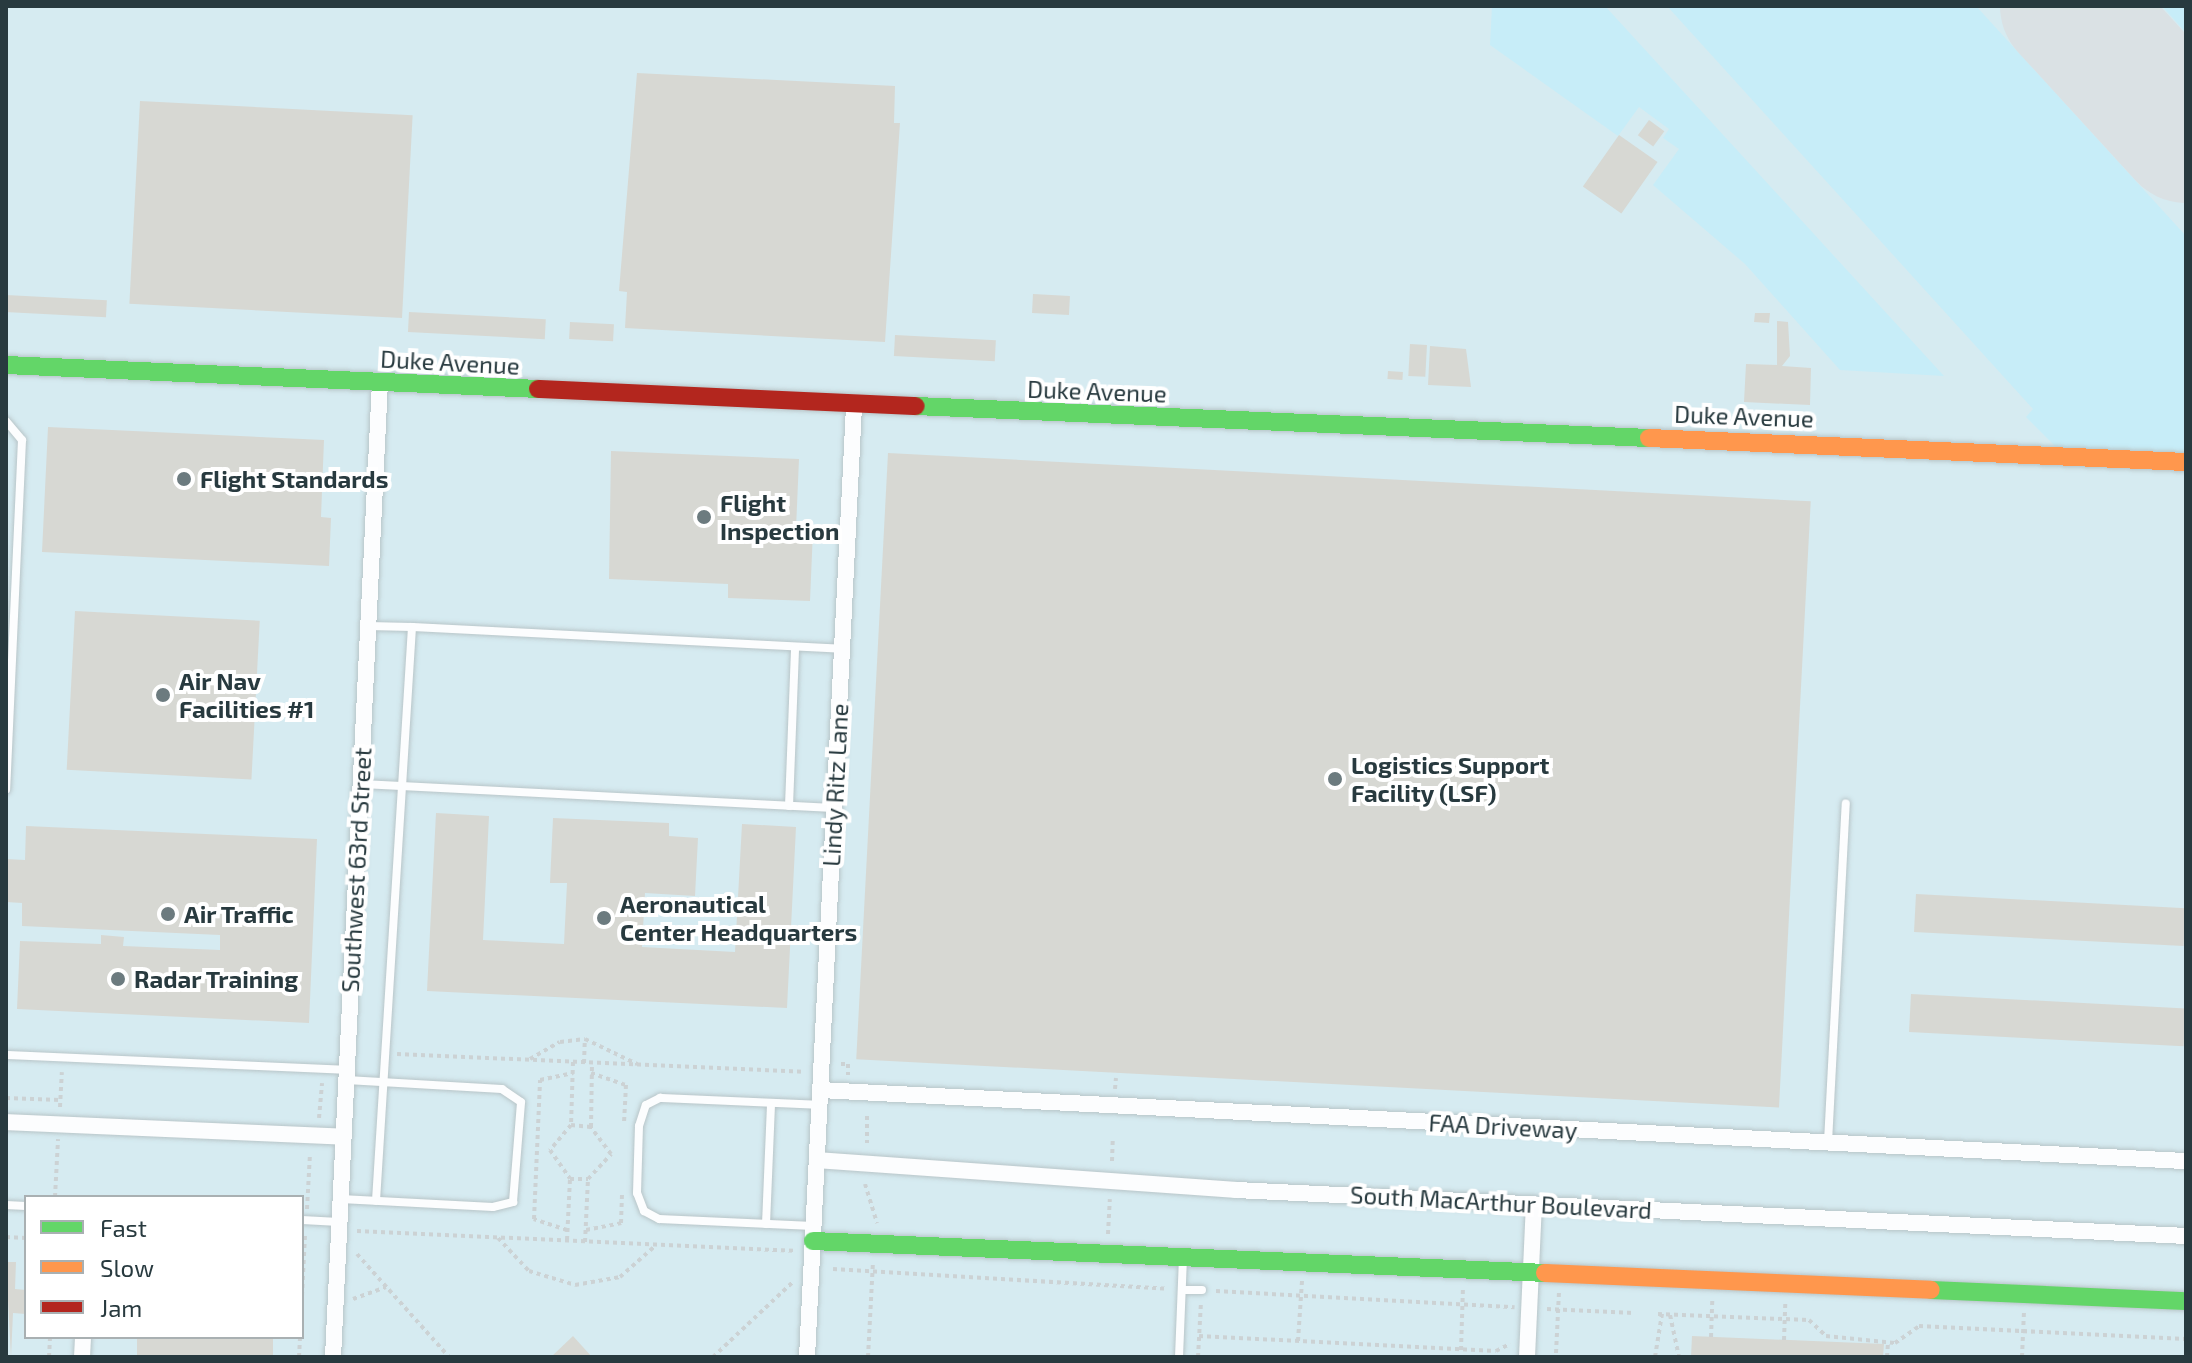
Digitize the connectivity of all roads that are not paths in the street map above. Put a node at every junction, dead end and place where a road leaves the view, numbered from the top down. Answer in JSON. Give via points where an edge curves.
{"nodes":[{"id":1,"x":6,"y":365,"type":"edge"},
{"id":2,"x":380,"y":383,"type":"junction"},
{"id":3,"x":854,"y":405,"type":"junction"},
{"id":4,"x":6,"y":421,"type":"edge"},
{"id":5,"x":2186,"y":462,"type":"edge"},
{"id":6,"x":368,"y":626,"type":"junction"},
{"id":7,"x":412,"y":627,"type":"junction"},
{"id":8,"x":795,"y":647,"type":"junction"},
{"id":9,"x":842,"y":649,"type":"junction"},
{"id":10,"x":360,"y":784,"type":"junction"},
{"id":11,"x":403,"y":789,"type":"junction"},
{"id":12,"x":6,"y":790,"type":"edge"},
{"id":13,"x":1846,"y":803,"type":"dead end"},
{"id":14,"x":789,"y":806,"type":"junction"},
{"id":15,"x":834,"y":808,"type":"junction"},
{"id":16,"x":6,"y":1055,"type":"edge"},
{"id":17,"x":346,"y":1075,"type":"junction"},
{"id":18,"x":381,"y":1082,"type":"junction"},
{"id":19,"x":815,"y":1100,"type":"junction"},
{"id":20,"x":771,"y":1103,"type":"junction"},
{"id":21,"x":6,"y":1122,"type":"edge"},
{"id":22,"x":343,"y":1137,"type":"junction"},
{"id":23,"x":1828,"y":1143,"type":"junction"},
{"id":24,"x":817,"y":1160,"type":"junction"},
{"id":25,"x":2186,"y":1161,"type":"edge"},
{"id":26,"x":340,"y":1199,"type":"junction"},
{"id":27,"x":376,"y":1201,"type":"junction"},
{"id":28,"x":1534,"y":1204,"type":"junction"},
{"id":29,"x":304,"y":1220,"type":"edge"},
{"id":30,"x":339,"y":1222,"type":"junction"},
{"id":31,"x":766,"y":1224,"type":"junction"},
{"id":32,"x":808,"y":1231,"type":"junction"},
{"id":33,"x":2186,"y":1236,"type":"edge"},
{"id":34,"x":1184,"y":1258,"type":"junction"},
{"id":35,"x":1531,"y":1272,"type":"junction"},
{"id":36,"x":1182,"y":1290,"type":"junction"},
{"id":37,"x":1202,"y":1290,"type":"road end"},
{"id":38,"x":2186,"y":1301,"type":"edge"},
{"id":39,"x":333,"y":1357,"type":"edge"},
{"id":40,"x":807,"y":1357,"type":"edge"},
{"id":41,"x":1179,"y":1357,"type":"edge"},
{"id":42,"x":1527,"y":1357,"type":"edge"}],
"edges":[{"from":1,"to":2,"type":"street","name":"Duke Avenue"},
{"from":2,"to":3,"type":"street","name":"Duke Avenue"},
{"from":2,"to":6,"type":"street","name":"Southwest 63rd Street"},
{"from":3,"to":5,"type":"street","name":"Duke Avenue"},
{"from":3,"to":9,"type":"street","name":"Lindy Ritz Lane"},
{"from":4,"to":12,"type":"lane","via":[[22,440]]},
{"from":6,"to":7,"type":"lane"},
{"from":6,"to":10,"type":"street","name":"Southwest 63rd Street"},
{"from":7,"to":8,"type":"lane"},
{"from":7,"to":11,"type":"lane"},
{"from":8,"to":9,"type":"lane"},
{"from":8,"to":14,"type":"lane"},
{"from":9,"to":15,"type":"street","name":"Lindy Ritz Lane"},
{"from":10,"to":11,"type":"lane"},
{"from":10,"to":17,"type":"street","name":"Southwest 63rd Street"},
{"from":11,"to":14,"type":"lane"},
{"from":11,"to":18,"type":"lane"},
{"from":13,"to":23,"type":"lane"},
{"from":14,"to":15,"type":"lane"},
{"from":15,"to":19,"type":"street","name":"Lindy Ritz Lane"},
{"from":16,"to":17,"type":"lane"},
{"from":17,"to":18,"type":"lane"},
{"from":17,"to":22,"type":"street","name":"Southwest 63rd Street"},
{"from":18,"to":27,"type":"lane"},
{"from":18,"to":27,"type":"lane","via":[[513,1093],[521,1102],[518,1185],[513,1202],[493,1207]]},
{"from":19,"to":20,"type":"lane"},
{"from":19,"to":23,"type":"street","name":"FAA Driveway"},
{"from":19,"to":24,"type":"street","name":"Lindy Ritz Lane"},
{"from":20,"to":31,"type":"lane"},
{"from":20,"to":31,"type":"lane","via":[[660,1098],[646,1105],[639,1126],[637,1193],[644,1211],[659,1219]]},
{"from":21,"to":22,"type":"street"},
{"from":22,"to":26,"type":"street","name":"Southwest 63rd Street"},
{"from":23,"to":25,"type":"street","name":"FAA Driveway"},
{"from":24,"to":28,"type":"street","name":"South MacArthur Boulevard"},
{"from":24,"to":32,"type":"street","name":"Lindy Ritz Lane"},
{"from":26,"to":27,"type":"lane"},
{"from":26,"to":30,"type":"street","name":"Southwest 63rd Street"},
{"from":28,"to":33,"type":"street","name":"South MacArthur Boulevard"},
{"from":28,"to":35,"type":"street"},
{"from":29,"to":30,"type":"lane"},
{"from":30,"to":39,"type":"street","name":"Southwest 63rd Street"},
{"from":31,"to":32,"type":"lane"},
{"from":32,"to":34,"type":"street"},
{"from":32,"to":40,"type":"street","name":"Lindy Ritz Lane"},
{"from":34,"to":35,"type":"street"},
{"from":34,"to":36,"type":"lane"},
{"from":35,"to":38,"type":"street"},
{"from":35,"to":42,"type":"street"},
{"from":36,"to":37,"type":"lane"},
{"from":36,"to":41,"type":"lane"}]}
